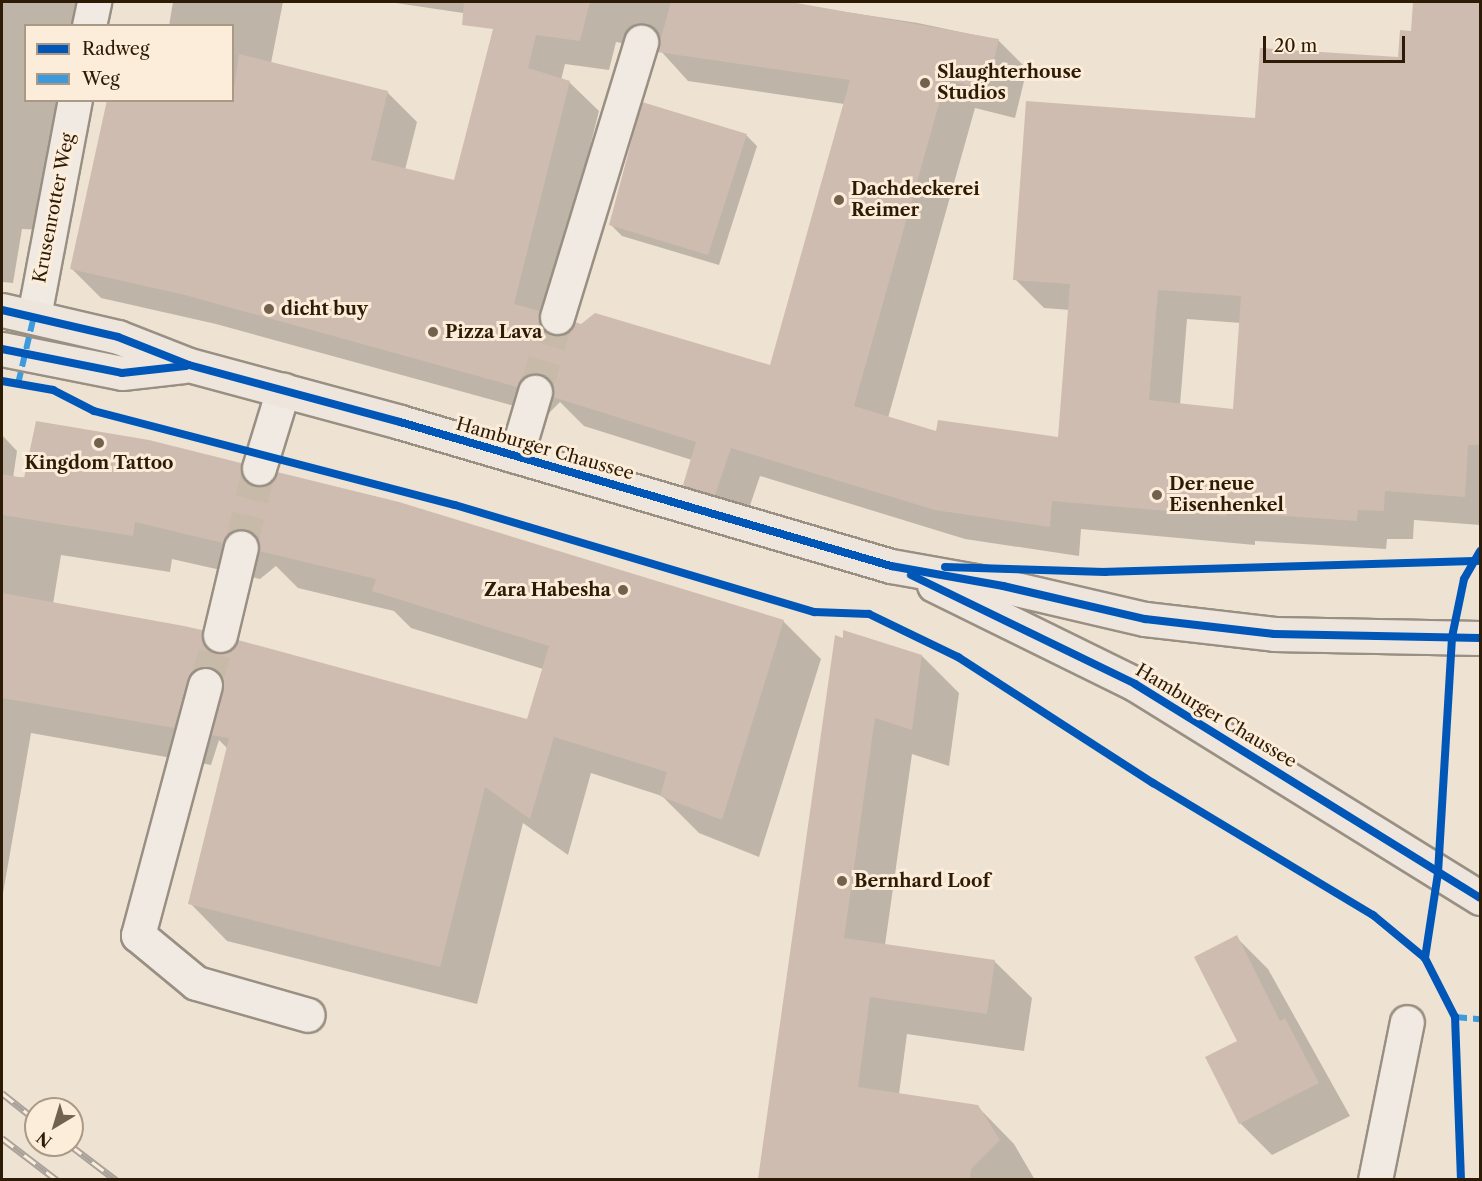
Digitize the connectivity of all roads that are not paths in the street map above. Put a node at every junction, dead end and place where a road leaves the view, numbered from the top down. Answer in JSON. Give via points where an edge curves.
{"nodes":[{"id":1,"x":94,"y":2,"type":"edge"},
{"id":2,"x":89,"y":24,"type":"edge"},
{"id":3,"x":641,"y":42,"type":"dead end"},
{"id":4,"x":75,"y":102,"type":"edge"},
{"id":5,"x":2,"y":310,"type":"edge"},
{"id":6,"x":34,"y":316,"type":"junction"},
{"id":7,"x":557,"y":317,"type":"tunnel mouth"},
{"id":8,"x":2,"y":349,"type":"edge"},
{"id":9,"x":189,"y":365,"type":"junction"},
{"id":10,"x":283,"y":390,"type":"junction"},
{"id":11,"x":535,"y":392,"type":"tunnel mouth"},
{"id":12,"x":516,"y":456,"type":"junction"},
{"id":13,"x":259,"y":468,"type":"tunnel mouth"},
{"id":14,"x":241,"y":547,"type":"tunnel mouth"},
{"id":15,"x":891,"y":566,"type":"junction"},
{"id":16,"x":220,"y":635,"type":"tunnel mouth"},
{"id":17,"x":1480,"y":638,"type":"edge"},
{"id":18,"x":206,"y":685,"type":"tunnel mouth"},
{"id":19,"x":1480,"y":898,"type":"edge"},
{"id":20,"x":308,"y":1015,"type":"dead end"},
{"id":21,"x":1407,"y":1022,"type":"dead end"},
{"id":22,"x":1375,"y":1179,"type":"edge"}],
"edges":[{"from":1,"to":2,"type":"street"},
{"from":3,"to":7,"type":"street"},
{"from":4,"to":6,"type":"street","name":"Krusenrotter Weg"},
{"from":5,"to":6,"type":"main road","name":"Hamburger Chaussee"},
{"from":6,"to":9,"type":"main road","name":"Hamburger Chaussee","via":[[118,337]]},
{"from":8,"to":9,"type":"main road","name":"Hamburger Chaussee","via":[[122,373]]},
{"from":9,"to":10,"type":"main road","name":"Hamburger Chaussee"},
{"from":10,"to":12,"type":"main road","name":"Hamburger Chaussee"},
{"from":10,"to":13,"type":"street"},
{"from":11,"to":12,"type":"street"},
{"from":12,"to":15,"type":"main road","name":"Hamburger Chaussee"},
{"from":14,"to":16,"type":"street"},
{"from":15,"to":17,"type":"main road","name":"Hamburger Chaussee","via":[[1003,586],[1145,619],[1275,634]]},
{"from":15,"to":19,"type":"main road","name":"Hamburger Chaussee","via":[[1135,684]]},
{"from":18,"to":20,"type":"street","via":[[138,935],[196,983]]},
{"from":21,"to":22,"type":"street"}]}
